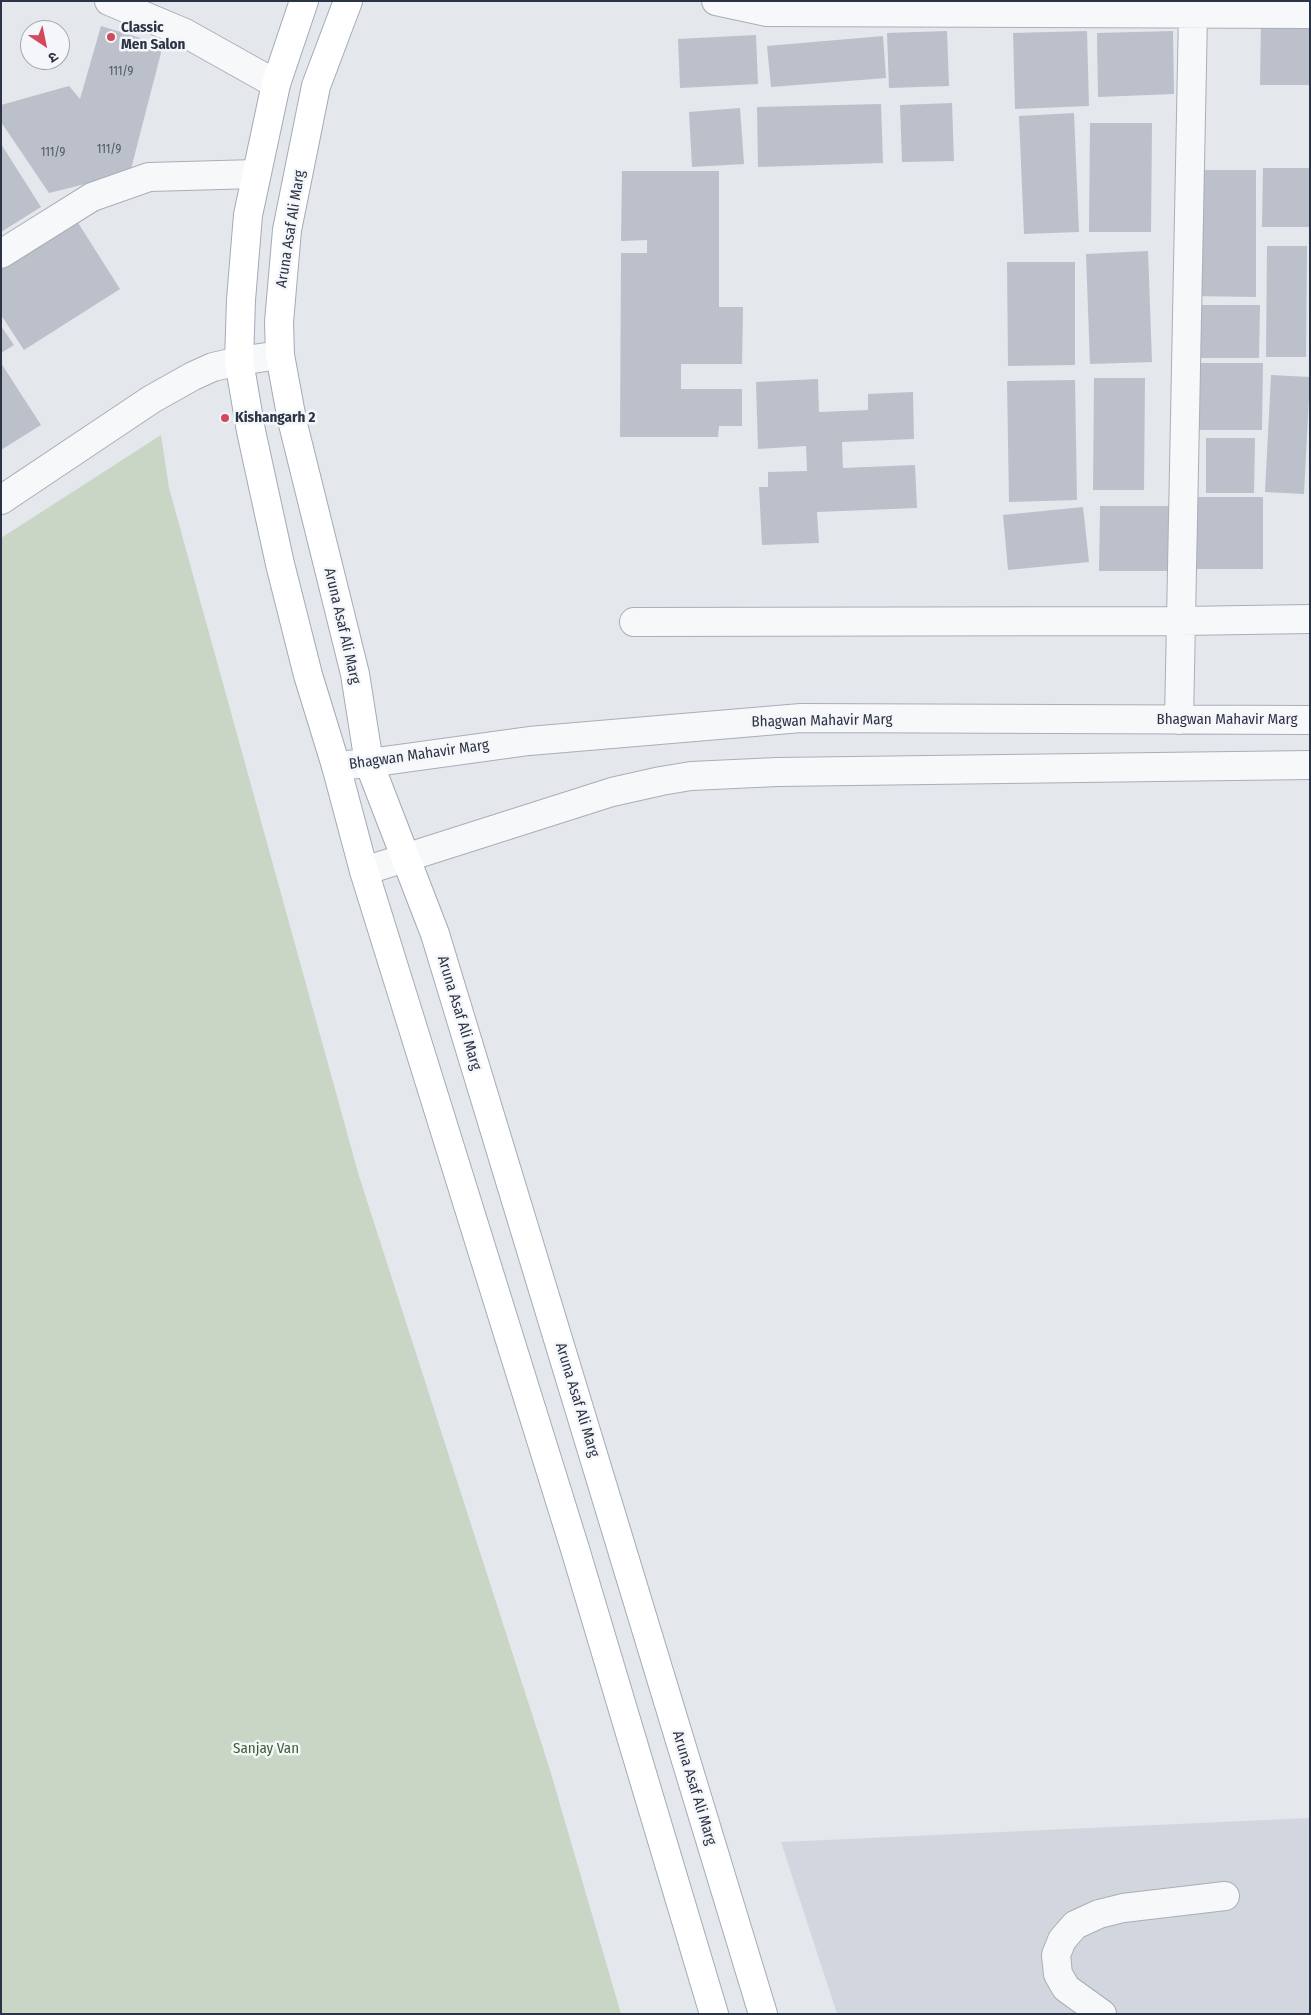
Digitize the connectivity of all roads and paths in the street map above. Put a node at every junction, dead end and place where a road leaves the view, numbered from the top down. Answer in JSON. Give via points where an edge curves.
{"nodes":[{"id":1,"x":109,"y":1,"type":"edge"},
{"id":2,"x":304,"y":1,"type":"edge"},
{"id":3,"x":348,"y":1,"type":"edge"},
{"id":4,"x":716,"y":1,"type":"edge"},
{"id":5,"x":1193,"y":14,"type":"junction"},
{"id":6,"x":1310,"y":14,"type":"edge"},
{"id":7,"x":276,"y":84,"type":"junction"},
{"id":8,"x":256,"y":174,"type":"junction"},
{"id":9,"x":1,"y":254,"type":"edge"},
{"id":10,"x":280,"y":355,"type":"junction"},
{"id":11,"x":239,"y":361,"type":"junction"},
{"id":12,"x":1,"y":500,"type":"edge"},
{"id":13,"x":1310,"y":619,"type":"edge"},
{"id":14,"x":1181,"y":621,"type":"junction"},
{"id":15,"x":634,"y":622,"type":"dead end"},
{"id":16,"x":1179,"y":720,"type":"junction"},
{"id":17,"x":1310,"y":720,"type":"edge"},
{"id":18,"x":369,"y":763,"type":"junction"},
{"id":19,"x":1310,"y":765,"type":"edge"},
{"id":20,"x":336,"y":766,"type":"junction"},
{"id":21,"x":407,"y":858,"type":"junction"},
{"id":22,"x":364,"y":871,"type":"junction"},
{"id":23,"x":1225,"y":1896,"type":"dead end"},
{"id":24,"x":714,"y":2014,"type":"edge"},
{"id":25,"x":763,"y":2014,"type":"edge"},
{"id":26,"x":1102,"y":2014,"type":"edge"}],
"edges":[{"from":1,"to":7,"type":"street","via":[[184,33]]},
{"from":2,"to":7,"type":"main road"},
{"from":3,"to":10,"type":"main road","name":"Aruna Asaf Ali Marg","via":[[316,86],[287,230],[278,322]]},
{"from":4,"to":5,"type":"street","via":[[767,12]]},
{"from":5,"to":6,"type":"street"},
{"from":5,"to":14,"type":"street"},
{"from":7,"to":8,"type":"main road"},
{"from":8,"to":9,"type":"street","via":[[149,177],[92,197]]},
{"from":8,"to":11,"type":"main road","via":[[246,234]]},
{"from":10,"to":11,"type":"street"},
{"from":10,"to":18,"type":"main road","name":"Aruna Asaf Ali Marg","via":[[292,420],[355,674]]},
{"from":11,"to":12,"type":"street","via":[[193,376],[152,399]]},
{"from":11,"to":20,"type":"main road","via":[[280,564],[308,675]]},
{"from":13,"to":14,"type":"street"},
{"from":14,"to":15,"type":"street"},
{"from":14,"to":16,"type":"street"},
{"from":16,"to":17,"type":"street","name":"Bhagwan Mahavir Marg"},
{"from":16,"to":18,"type":"street","name":"Bhagwan Mahavir Marg","via":[[801,718],[530,741]]},
{"from":18,"to":20,"type":"street","name":"Bhagwan Mahavir Marg"},
{"from":18,"to":21,"type":"main road","name":"Aruna Asaf Ali Marg"},
{"from":19,"to":21,"type":"street","via":[[691,776],[612,792]]},
{"from":20,"to":22,"type":"main road"},
{"from":21,"to":22,"type":"street"},
{"from":21,"to":25,"type":"main road","name":"Aruna Asaf Ali Marg","via":[[441,953]]},
{"from":22,"to":24,"type":"main road","via":[[572,1540]]},
{"from":23,"to":26,"type":"street","via":[[1123,1908],[1075,1925],[1062,1940],[1056,1955],[1058,1974],[1066,1988]]}]}
